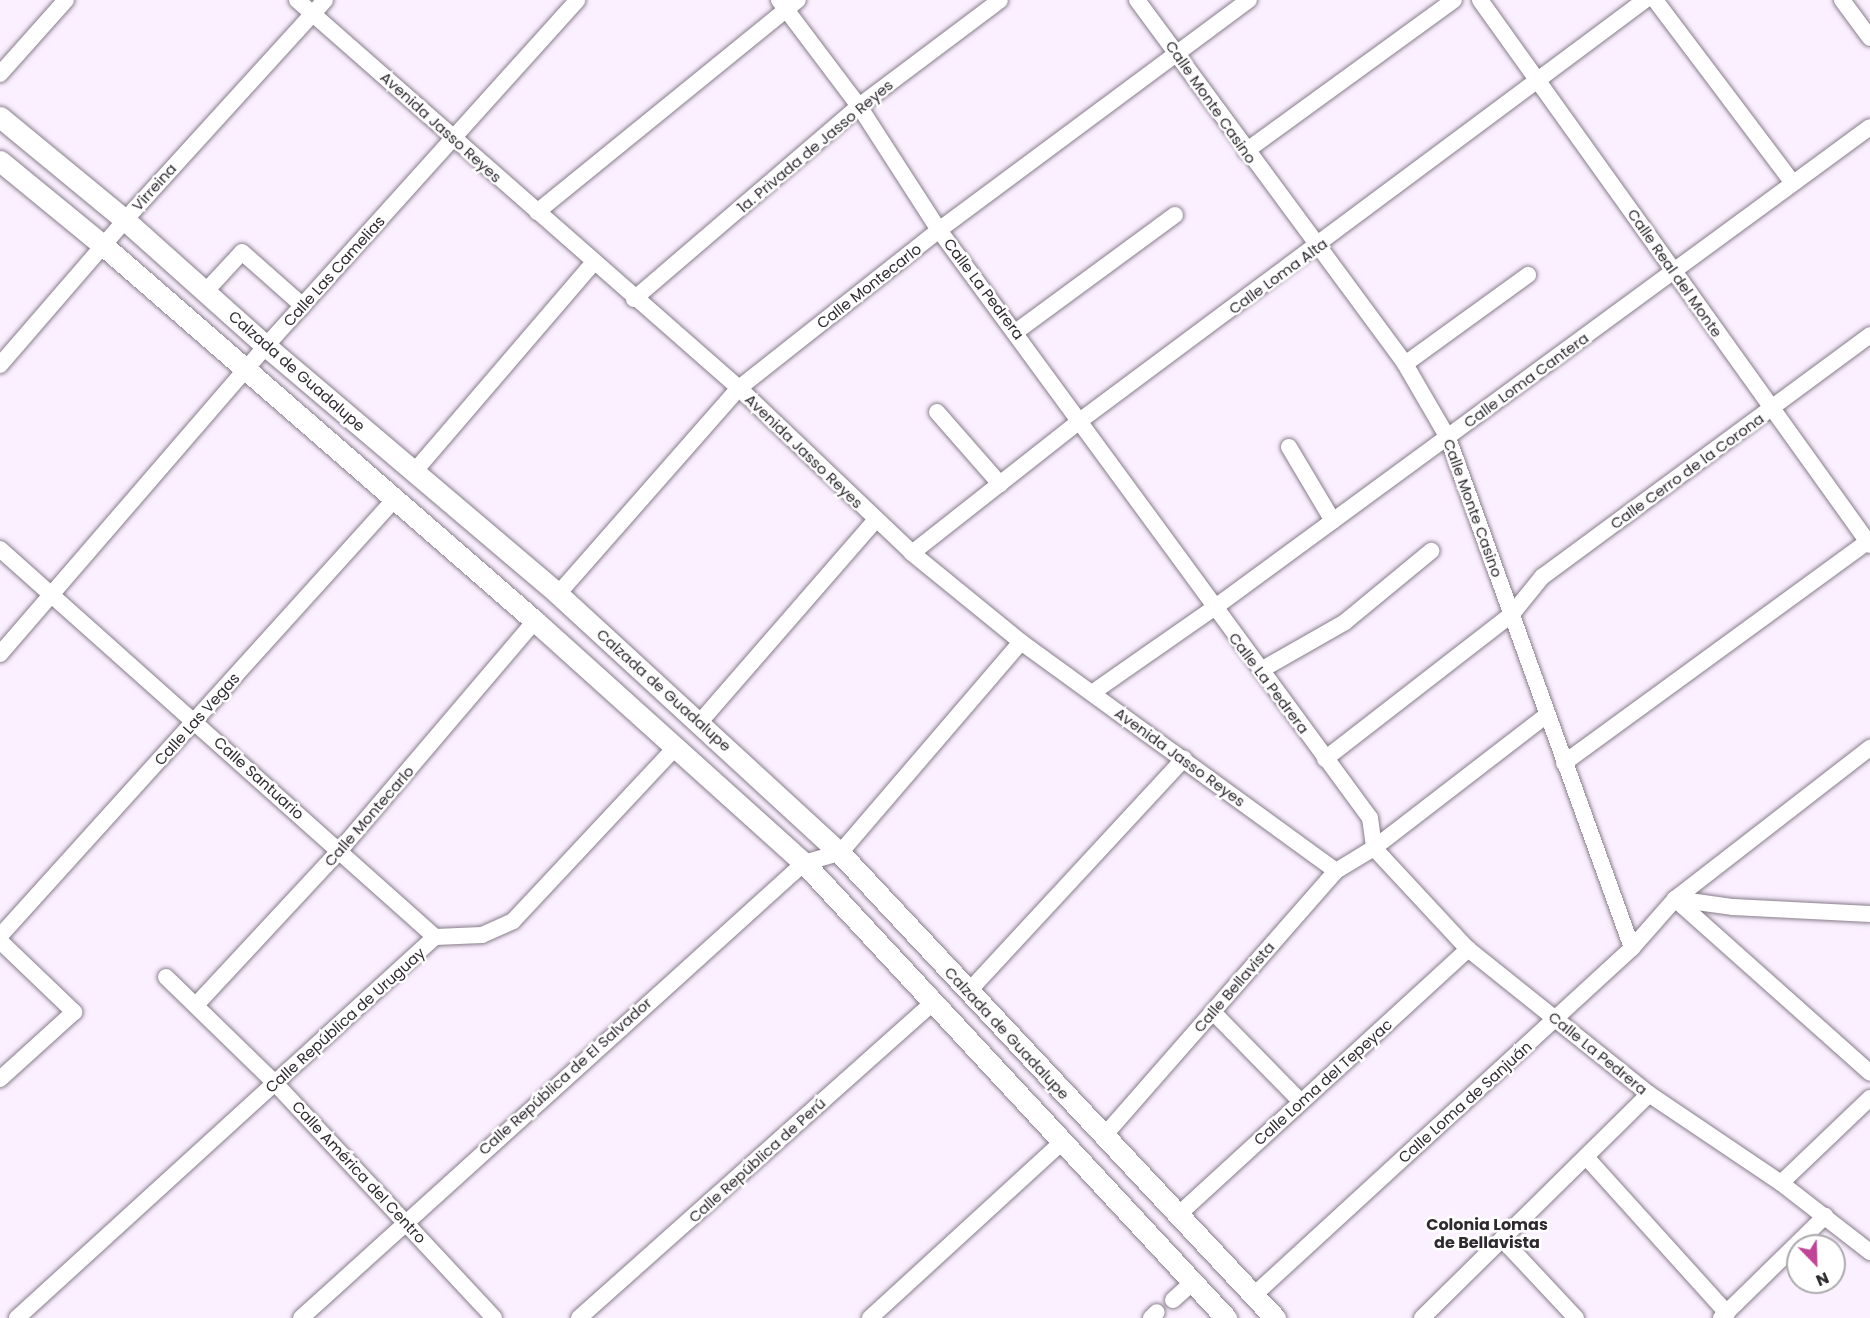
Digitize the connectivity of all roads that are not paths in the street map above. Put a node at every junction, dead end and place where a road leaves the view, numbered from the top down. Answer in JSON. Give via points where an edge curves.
{"nodes":[{"id":1,"x":66,"y":0,"type":"edge"},
{"id":2,"x":297,"y":0,"type":"edge"},
{"id":3,"x":325,"y":0,"type":"edge"},
{"id":4,"x":577,"y":0,"type":"edge"},
{"id":5,"x":1000,"y":0,"type":"edge"},
{"id":6,"x":1137,"y":0,"type":"edge"},
{"id":7,"x":1249,"y":0,"type":"edge"},
{"id":8,"x":1454,"y":0,"type":"edge"},
{"id":9,"x":1480,"y":0,"type":"edge"},
{"id":10,"x":1645,"y":0,"type":"edge"},
{"id":11,"x":1655,"y":0,"type":"edge"},
{"id":12,"x":1842,"y":0,"type":"edge"},
{"id":13,"x":788,"y":3,"type":"edge"},
{"id":14,"x":311,"y":12,"type":"junction"},
{"id":15,"x":1870,"y":38,"type":"edge"},
{"id":16,"x":1178,"y":52,"type":"junction"},
{"id":17,"x":0,"y":74,"type":"edge"},
{"id":18,"x":1539,"y":80,"type":"junction"},
{"id":19,"x":859,"y":106,"type":"junction"},
{"id":20,"x":0,"y":117,"type":"edge"},
{"id":21,"x":1870,"y":127,"type":"edge"},
{"id":22,"x":455,"y":139,"type":"junction"},
{"id":23,"x":1246,"y":151,"type":"junction"},
{"id":24,"x":0,"y":161,"type":"edge"},
{"id":25,"x":1793,"y":183,"type":"junction"},
{"id":26,"x":537,"y":212,"type":"junction"},
{"id":27,"x":1176,"y":215,"type":"dead end"},
{"id":28,"x":125,"y":220,"type":"junction"},
{"id":29,"x":939,"y":230,"type":"junction"},
{"id":30,"x":104,"y":246,"type":"junction"},
{"id":31,"x":1316,"y":248,"type":"junction"},
{"id":32,"x":594,"y":263,"type":"junction"},
{"id":33,"x":1674,"y":272,"type":"junction"},
{"id":34,"x":1528,"y":274,"type":"dead end"},
{"id":35,"x":206,"y":292,"type":"junction"},
{"id":36,"x":634,"y":299,"type":"junction"},
{"id":37,"x":303,"y":306,"type":"junction"},
{"id":38,"x":1017,"y":331,"type":"junction"},
{"id":39,"x":1870,"y":335,"type":"edge"},
{"id":40,"x":266,"y":346,"type":"junction"},
{"id":41,"x":1405,"y":364,"type":"junction"},
{"id":42,"x":0,"y":365,"type":"edge"},
{"id":43,"x":245,"y":372,"type":"junction"},
{"id":44,"x":739,"y":388,"type":"junction"},
{"id":45,"x":1771,"y":409,"type":"junction"},
{"id":46,"x":937,"y":412,"type":"dead end"},
{"id":47,"x":1081,"y":420,"type":"junction"},
{"id":48,"x":1448,"y":438,"type":"junction"},
{"id":49,"x":1288,"y":447,"type":"dead end"},
{"id":50,"x":414,"y":472,"type":"junction"},
{"id":51,"x":1000,"y":484,"type":"junction"},
{"id":52,"x":393,"y":501,"type":"junction"},
{"id":53,"x":875,"y":520,"type":"junction"},
{"id":54,"x":1334,"y":521,"type":"junction"},
{"id":55,"x":1869,"y":542,"type":"edge"},
{"id":56,"x":0,"y":549,"type":"edge"},
{"id":57,"x":1431,"y":551,"type":"dead end"},
{"id":58,"x":912,"y":553,"type":"junction"},
{"id":59,"x":52,"y":594,"type":"junction"},
{"id":60,"x":558,"y":594,"type":"junction"},
{"id":61,"x":1214,"y":609,"type":"junction"},
{"id":62,"x":1512,"y":614,"type":"junction"},
{"id":63,"x":535,"y":621,"type":"junction"},
{"id":64,"x":1021,"y":642,"type":"junction"},
{"id":65,"x":0,"y":654,"type":"edge"},
{"id":66,"x":1261,"y":670,"type":"junction"},
{"id":67,"x":1092,"y":693,"type":"junction"},
{"id":68,"x":1547,"y":715,"type":"junction"},
{"id":69,"x":195,"y":721,"type":"junction"},
{"id":70,"x":700,"y":722,"type":"junction"},
{"id":71,"x":677,"y":746,"type":"junction"},
{"id":72,"x":1870,"y":748,"type":"edge"},
{"id":73,"x":1184,"y":759,"type":"junction"},
{"id":74,"x":1325,"y":759,"type":"junction"},
{"id":75,"x":1564,"y":763,"type":"junction"},
{"id":76,"x":1374,"y":848,"type":"junction"},
{"id":77,"x":340,"y":850,"type":"junction"},
{"id":78,"x":840,"y":853,"type":"junction"},
{"id":79,"x":804,"y":863,"type":"junction"},
{"id":80,"x":1336,"y":871,"type":"junction"},
{"id":81,"x":1675,"y":899,"type":"junction"},
{"id":82,"x":1870,"y":914,"type":"edge"},
{"id":83,"x":0,"y":936,"type":"edge"},
{"id":84,"x":435,"y":938,"type":"junction"},
{"id":85,"x":0,"y":941,"type":"edge"},
{"id":86,"x":1632,"y":948,"type":"junction"},
{"id":87,"x":1468,"y":949,"type":"junction"},
{"id":88,"x":166,"y":977,"type":"dead end"},
{"id":89,"x":969,"y":992,"type":"junction"},
{"id":90,"x":934,"y":1002,"type":"junction"},
{"id":91,"x":196,"y":1005,"type":"junction"},
{"id":92,"x":1213,"y":1012,"type":"junction"},
{"id":93,"x":1556,"y":1019,"type":"junction"},
{"id":94,"x":1870,"y":1074,"type":"edge"},
{"id":95,"x":0,"y":1079,"type":"edge"},
{"id":96,"x":275,"y":1083,"type":"junction"},
{"id":97,"x":1649,"y":1094,"type":"junction"},
{"id":98,"x":1870,"y":1098,"type":"edge"},
{"id":99,"x":1301,"y":1102,"type":"junction"},
{"id":100,"x":1103,"y":1137,"type":"junction"},
{"id":101,"x":1063,"y":1141,"type":"junction"},
{"id":102,"x":1587,"y":1158,"type":"junction"},
{"id":103,"x":1781,"y":1184,"type":"junction"},
{"id":104,"x":1178,"y":1215,"type":"junction"},
{"id":105,"x":1825,"y":1216,"type":"junction"},
{"id":106,"x":405,"y":1221,"type":"junction"},
{"id":107,"x":1503,"y":1240,"type":"junction"},
{"id":108,"x":1870,"y":1252,"type":"edge"},
{"id":109,"x":1192,"y":1283,"type":"junction"},
{"id":110,"x":1254,"y":1295,"type":"junction"},
{"id":111,"x":1173,"y":1300,"type":"dead end"},
{"id":112,"x":1724,"y":1315,"type":"edge"},
{"id":113,"x":1425,"y":1317,"type":"edge"},
{"id":114,"x":17,"y":1318,"type":"edge"},
{"id":115,"x":301,"y":1318,"type":"edge"},
{"id":116,"x":494,"y":1318,"type":"edge"},
{"id":117,"x":579,"y":1318,"type":"edge"},
{"id":118,"x":870,"y":1318,"type":"edge"},
{"id":119,"x":1226,"y":1318,"type":"edge"},
{"id":120,"x":1275,"y":1318,"type":"edge"},
{"id":121,"x":1576,"y":1318,"type":"edge"}],
"edges":[{"from":1,"to":17,"type":"street"},
{"from":2,"to":14,"type":"street","name":"Avenida Jasso Reyes"},
{"from":3,"to":14,"type":"street","name":"Virreina"},
{"from":4,"to":22,"type":"street","name":"Calle Las Camelias"},
{"from":5,"to":19,"type":"street","name":"1a. Privada de Jasso Reyes"},
{"from":6,"to":16,"type":"street","name":"Calle Monte Casino"},
{"from":7,"to":16,"type":"street","name":"Calle Montecarlo"},
{"from":8,"to":23,"type":"street"},
{"from":9,"to":18,"type":"street","name":"Calle Real del Monte"},
{"from":10,"to":18,"type":"street","name":"Calle Loma Alta"},
{"from":11,"to":25,"type":"street"},
{"from":12,"to":15,"type":"street"},
{"from":13,"to":19,"type":"street","name":"Calle La Pedrera"},
{"from":13,"to":26,"type":"street"},
{"from":14,"to":22,"type":"street","name":"Avenida Jasso Reyes"},
{"from":14,"to":28,"type":"street","name":"Virreina"},
{"from":16,"to":23,"type":"street","name":"Calle Monte Casino"},
{"from":16,"to":29,"type":"street","name":"Calle Montecarlo"},
{"from":18,"to":31,"type":"street","name":"Calle Loma Alta"},
{"from":18,"to":33,"type":"street","name":"Calle Real del Monte"},
{"from":19,"to":29,"type":"street","name":"Calle La Pedrera"},
{"from":19,"to":36,"type":"street","name":"1a. Privada de Jasso Reyes"},
{"from":20,"to":28,"type":"main road","name":"Calzada de Guadalupe"},
{"from":21,"to":25,"type":"street","name":"Calle Loma Cantera"},
{"from":22,"to":26,"type":"street","name":"Avenida Jasso Reyes"},
{"from":22,"to":37,"type":"street","name":"Calle Las Camelias"},
{"from":23,"to":31,"type":"street","name":"Calle Monte Casino"},
{"from":24,"to":30,"type":"main road"},
{"from":25,"to":33,"type":"street","name":"Calle Loma Cantera"},
{"from":26,"to":32,"type":"street","name":"Avenida Jasso Reyes"},
{"from":27,"to":38,"type":"street"},
{"from":28,"to":30,"type":"street","name":"Virreina"},
{"from":28,"to":35,"type":"main road","name":"Calzada de Guadalupe"},
{"from":29,"to":38,"type":"street","name":"Calle La Pedrera"},
{"from":29,"to":44,"type":"street","name":"Calle Montecarlo"},
{"from":30,"to":42,"type":"street","name":"Virreina"},
{"from":30,"to":43,"type":"main road"},
{"from":31,"to":41,"type":"street","name":"Calle Monte Casino"},
{"from":31,"to":47,"type":"street","name":"Calle Loma Alta"},
{"from":32,"to":36,"type":"street","name":"Avenida Jasso Reyes"},
{"from":32,"to":50,"type":"street"},
{"from":33,"to":45,"type":"street","name":"Calle Real del Monte"},
{"from":33,"to":48,"type":"street","name":"Calle Loma Cantera"},
{"from":34,"to":41,"type":"street"},
{"from":35,"to":37,"type":"street","via":[[242,252]]},
{"from":35,"to":40,"type":"main road","name":"Calzada de Guadalupe"},
{"from":36,"to":44,"type":"street","name":"Avenida Jasso Reyes"},
{"from":37,"to":40,"type":"street","name":"Calle Las Camelias"},
{"from":38,"to":47,"type":"street","name":"Calle La Pedrera"},
{"from":39,"to":45,"type":"street","name":"Calle Cerro de la Corona"},
{"from":40,"to":43,"type":"street","name":"Calle Las Camelias"},
{"from":40,"to":50,"type":"main road","name":"Calzada de Guadalupe"},
{"from":41,"to":48,"type":"street","name":"Calle Monte Casino"},
{"from":43,"to":52,"type":"main road"},
{"from":43,"to":59,"type":"street","name":"Calle Las Camelias"},
{"from":44,"to":53,"type":"street","name":"Avenida Jasso Reyes"},
{"from":44,"to":60,"type":"street","name":"Calle Montecarlo"},
{"from":45,"to":55,"type":"street","name":"Calle Real del Monte"},
{"from":45,"to":62,"type":"street","name":"Calle Cerro de la Corona","via":[[1542,577]]},
{"from":46,"to":51,"type":"street"},
{"from":47,"to":51,"type":"street","name":"Calle Loma Alta"},
{"from":47,"to":61,"type":"street","name":"Calle La Pedrera"},
{"from":48,"to":54,"type":"street","name":"Calle Loma Cantera"},
{"from":48,"to":62,"type":"street","name":"Calle Monte Casino"},
{"from":49,"to":54,"type":"street"},
{"from":50,"to":60,"type":"main road","name":"Calzada de Guadalupe"},
{"from":51,"to":58,"type":"street","name":"Calle Loma Alta"},
{"from":52,"to":63,"type":"main road"},
{"from":52,"to":69,"type":"street","name":"Calle Las Vegas"},
{"from":53,"to":58,"type":"street","name":"Avenida Jasso Reyes"},
{"from":53,"to":70,"type":"street"},
{"from":54,"to":61,"type":"street","name":"Calle Loma Cantera"},
{"from":55,"to":75,"type":"street"},
{"from":56,"to":59,"type":"street","name":"Calle Santuario"},
{"from":57,"to":66,"type":"street","via":[[1345,621]]},
{"from":58,"to":64,"type":"street","name":"Avenida Jasso Reyes"},
{"from":59,"to":65,"type":"street","name":"Calle Las Camelias"},
{"from":59,"to":69,"type":"street","name":"Calle Santuario"},
{"from":60,"to":70,"type":"main road","name":"Calzada de Guadalupe"},
{"from":61,"to":66,"type":"street","name":"Calle La Pedrera"},
{"from":61,"to":67,"type":"street","name":"Calle Loma Cantera"},
{"from":62,"to":68,"type":"street","name":"Calle Monte Casino"},
{"from":62,"to":74,"type":"street","name":"Calle Cerro de la Corona"},
{"from":63,"to":71,"type":"main road"},
{"from":63,"to":77,"type":"street","name":"Calle Montecarlo"},
{"from":64,"to":67,"type":"street","name":"Avenida Jasso Reyes"},
{"from":64,"to":78,"type":"street"},
{"from":66,"to":74,"type":"street","name":"Calle La Pedrera"},
{"from":67,"to":73,"type":"street","name":"Avenida Jasso Reyes"},
{"from":68,"to":75,"type":"street","name":"Calle Monte Casino"},
{"from":68,"to":76,"type":"street"},
{"from":69,"to":77,"type":"street","name":"Calle Santuario"},
{"from":69,"to":83,"type":"street","name":"Calle Las Vegas"},
{"from":70,"to":78,"type":"main road","name":"Calzada de Guadalupe"},
{"from":71,"to":79,"type":"main road"},
{"from":71,"to":84,"type":"street","name":"Calle República de Uruguay","via":[[513,921],[482,935]]},
{"from":72,"to":81,"type":"street","name":"Calle Loma de Sanjuán"},
{"from":73,"to":80,"type":"street","name":"Avenida Jasso Reyes"},
{"from":73,"to":89,"type":"street"},
{"from":74,"to":76,"type":"street","name":"Calle La Pedrera","via":[[1370,818]]},
{"from":75,"to":86,"type":"street","name":"Calle Monte Casino"},
{"from":76,"to":80,"type":"street","name":"Calle Bellavista"},
{"from":76,"to":87,"type":"street","name":"Calle La Pedrera"},
{"from":77,"to":84,"type":"street","name":"Calle Santuario"},
{"from":77,"to":91,"type":"street","name":"Calle Montecarlo"},
{"from":78,"to":79,"type":"street","name":"Calle República de El Salvador"},
{"from":78,"to":89,"type":"main road","name":"Calzada de Guadalupe"},
{"from":79,"to":90,"type":"main road"},
{"from":79,"to":106,"type":"street","name":"Calle República de El Salvador"},
{"from":80,"to":92,"type":"street","name":"Calle Bellavista"},
{"from":81,"to":82,"type":"street","via":[[1733,907]]},
{"from":81,"to":86,"type":"street","name":"Calle Loma de Sanjuán"},
{"from":81,"to":94,"type":"street"},
{"from":84,"to":96,"type":"street","name":"Calle República de Uruguay"},
{"from":85,"to":95,"type":"street","via":[[74,1012]]},
{"from":86,"to":93,"type":"street","name":"Calle Loma de Sanjuán"},
{"from":87,"to":93,"type":"street","name":"Calle La Pedrera"},
{"from":87,"to":99,"type":"street","name":"Calle Loma del Tepeyac"},
{"from":88,"to":91,"type":"street","name":"Calle América del Centro"},
{"from":89,"to":100,"type":"main road","name":"Calzada de Guadalupe"},
{"from":90,"to":101,"type":"main road"},
{"from":90,"to":117,"type":"street","name":"Calle República de Perú"},
{"from":91,"to":96,"type":"street","name":"Calle América del Centro"},
{"from":92,"to":99,"type":"street"},
{"from":92,"to":100,"type":"street","name":"Calle Bellavista"},
{"from":93,"to":97,"type":"street","name":"Calle La Pedrera"},
{"from":93,"to":110,"type":"street","name":"Calle Loma de Sanjuán"},
{"from":96,"to":106,"type":"street","name":"Calle América del Centro"},
{"from":96,"to":114,"type":"street","name":"Calle República de Uruguay"},
{"from":97,"to":102,"type":"street"},
{"from":97,"to":103,"type":"street","name":"Calle La Pedrera"},
{"from":98,"to":103,"type":"street"},
{"from":99,"to":104,"type":"street","name":"Calle Loma del Tepeyac"},
{"from":100,"to":104,"type":"main road","name":"Calzada de Guadalupe"},
{"from":101,"to":109,"type":"main road"},
{"from":101,"to":118,"type":"street"},
{"from":102,"to":107,"type":"street"},
{"from":102,"to":112,"type":"street"},
{"from":103,"to":105,"type":"street","name":"Calle La Pedrera"},
{"from":104,"to":110,"type":"main road","name":"Calzada de Guadalupe"},
{"from":105,"to":108,"type":"street","name":"Calle La Pedrera"},
{"from":105,"to":112,"type":"street"},
{"from":106,"to":115,"type":"street","name":"Calle República de El Salvador"},
{"from":106,"to":116,"type":"street","name":"Calle América del Centro"},
{"from":107,"to":113,"type":"street"},
{"from":107,"to":121,"type":"street"},
{"from":109,"to":111,"type":"street"},
{"from":109,"to":119,"type":"main road"},
{"from":110,"to":120,"type":"main road","name":"Calzada de Guadalupe"}]}
